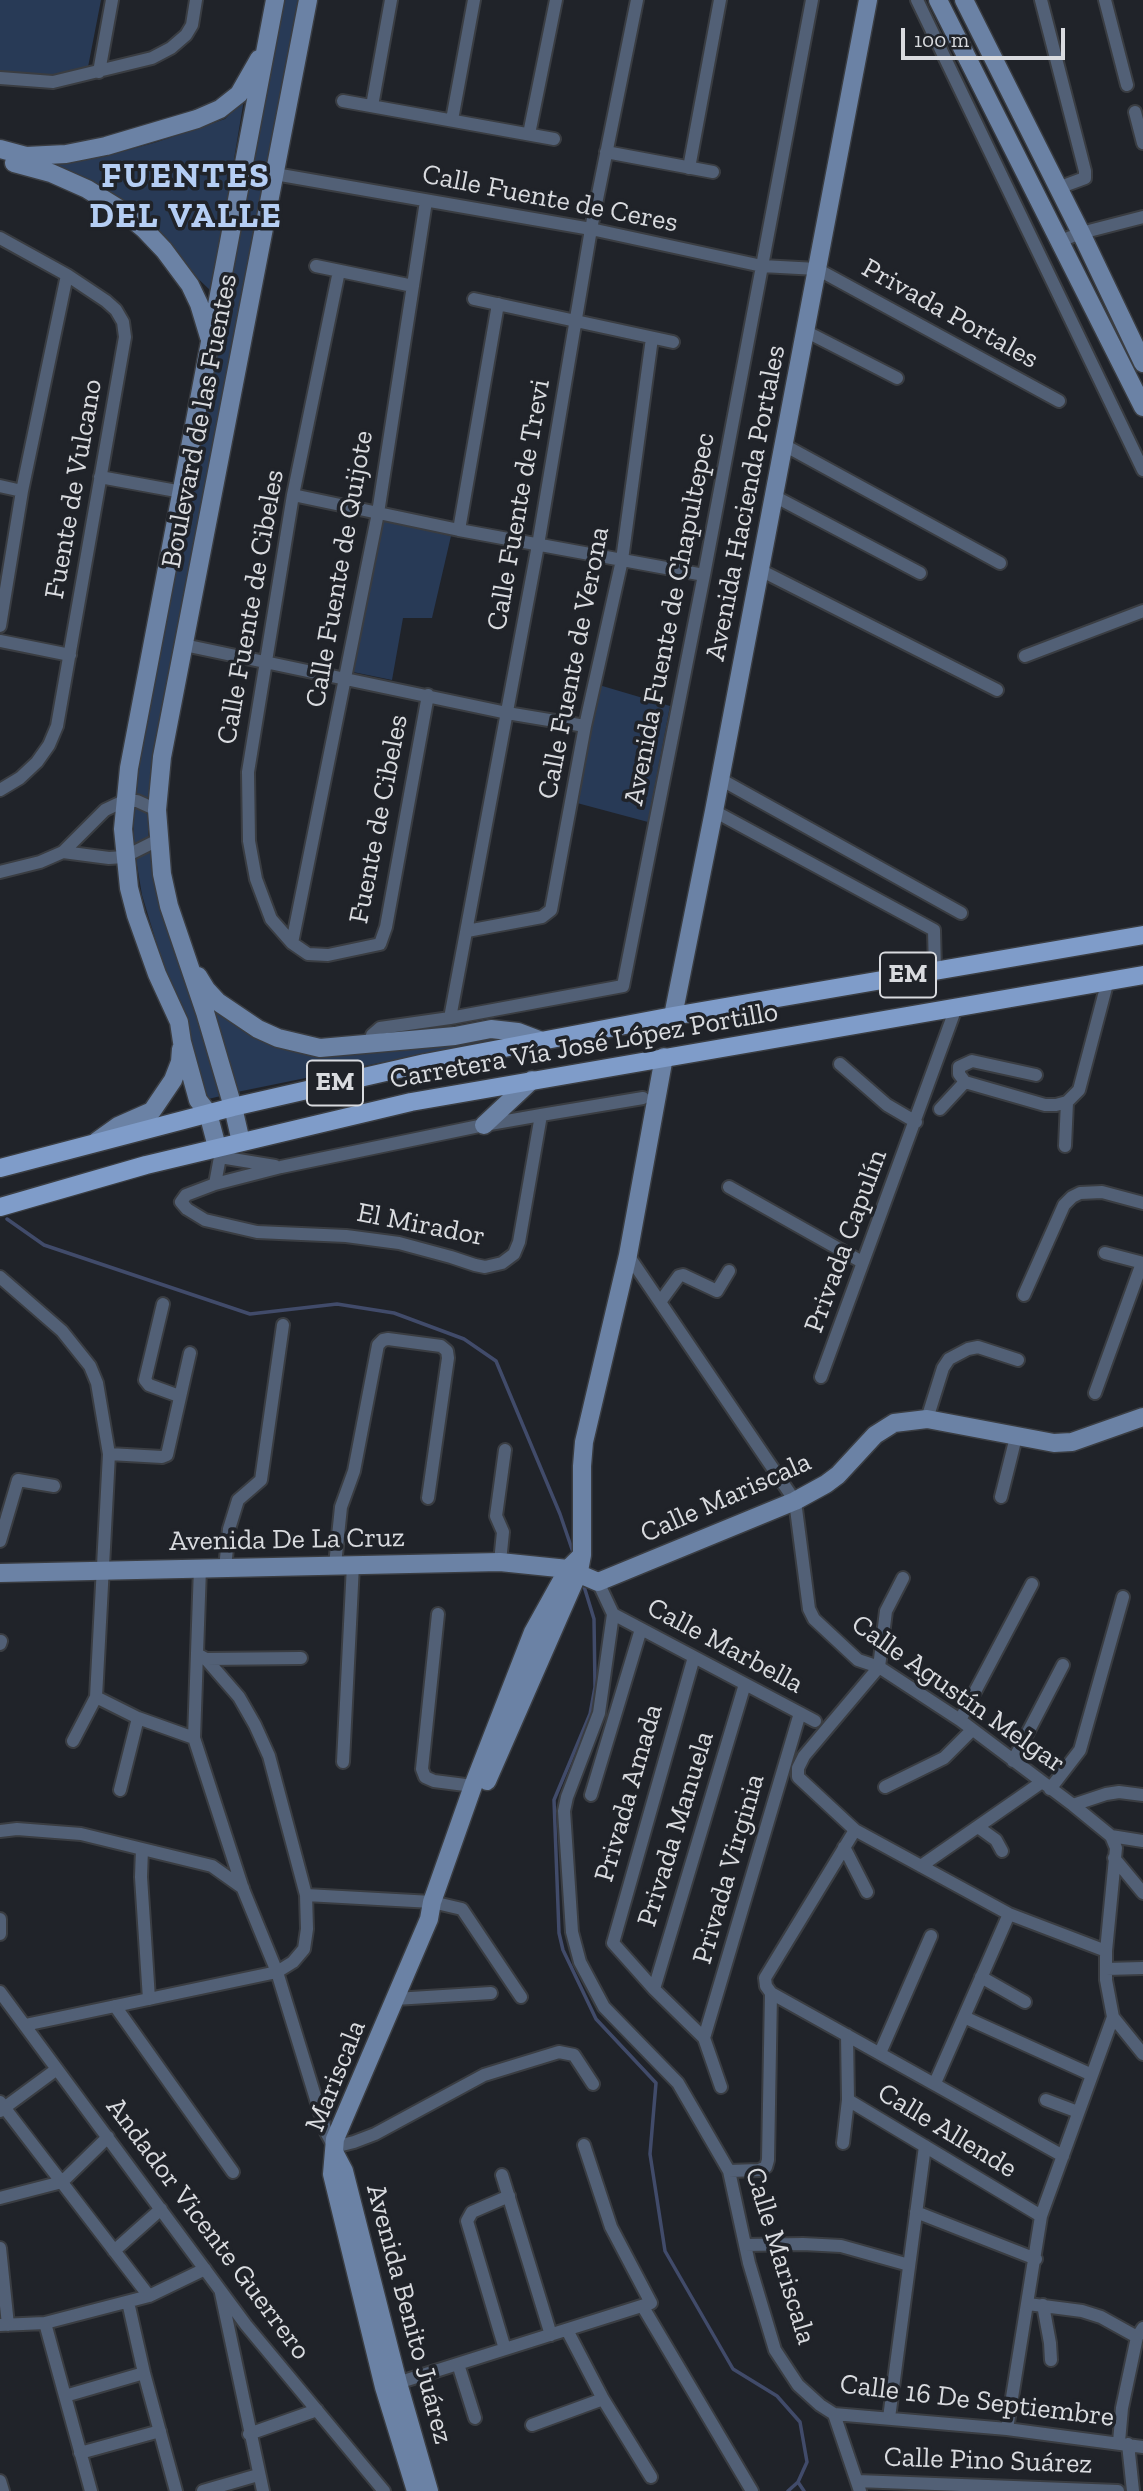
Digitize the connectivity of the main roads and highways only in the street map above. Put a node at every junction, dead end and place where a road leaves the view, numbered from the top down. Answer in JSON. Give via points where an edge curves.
{"nodes":[{"id":1,"x":868,"y":0,"type":"edge"},
{"id":2,"x":939,"y":0,"type":"edge"},
{"id":3,"x":964,"y":0,"type":"edge"},
{"id":4,"x":275,"y":3,"type":"edge"},
{"id":5,"x":307,"y":6,"type":"edge"},
{"id":6,"x":267,"y":47,"type":"junction"},
{"id":7,"x":0,"y":149,"type":"edge"},
{"id":8,"x":0,"y":160,"type":"edge"},
{"id":9,"x":25,"y":160,"type":"junction"},
{"id":10,"x":210,"y":341,"type":"junction"},
{"id":11,"x":1143,"y":363,"type":"edge"},
{"id":12,"x":201,"y":389,"type":"junction"},
{"id":13,"x":232,"y":394,"type":"junction"},
{"id":14,"x":1143,"y":407,"type":"edge"},
{"id":15,"x":1143,"y":935,"type":"edge"},
{"id":16,"x":180,"y":945,"type":"junction"},
{"id":17,"x":1143,"y":975,"type":"edge"},
{"id":18,"x":673,"y":1016,"type":"junction"},
{"id":19,"x":539,"y":1040,"type":"junction"},
{"id":20,"x":182,"y":1042,"type":"junction"},
{"id":21,"x":664,"y":1057,"type":"junction"},
{"id":22,"x":532,"y":1080,"type":"junction"},
{"id":23,"x":233,"y":1107,"type":"junction"},
{"id":24,"x":208,"y":1114,"type":"junction"},
{"id":25,"x":484,"y":1125,"type":"road end"},
{"id":26,"x":96,"y":1142,"type":"junction"},
{"id":27,"x":240,"y":1142,"type":"junction"},
{"id":28,"x":218,"y":1152,"type":"junction"},
{"id":29,"x":0,"y":1168,"type":"edge"},
{"id":30,"x":0,"y":1207,"type":"edge"},
{"id":31,"x":1143,"y":1417,"type":"edge"},
{"id":32,"x":576,"y":1566,"type":"junction"},
{"id":33,"x":0,"y":1573,"type":"edge"},
{"id":34,"x":434,"y":1908,"type":"junction"},
{"id":35,"x":334,"y":2149,"type":"junction"},
{"id":36,"x":332,"y":2174,"type":"joint"},
{"id":37,"x":391,"y":2385,"type":"junction"},
{"id":38,"x":416,"y":2491,"type":"edge"},
{"id":39,"x":429,"y":2491,"type":"edge"}],
"edges":[{"from":1,"to":18,"type":"main road","name":"Avenida Hacienda Portales"},
{"from":2,"to":14,"type":"main road"},
{"from":3,"to":11,"type":"main road"},
{"from":4,"to":5,"type":"main road"},
{"from":4,"to":6,"type":"main road","name":"Boulevard de las Fuentes"},
{"from":5,"to":13,"type":"main road","name":"Boulevard de las Fuentes"},
{"from":6,"to":9,"type":"main road","via":[[239,94],[197,119],[106,146]]},
{"from":6,"to":10,"type":"main road","name":"Boulevard de las Fuentes"},
{"from":7,"to":9,"type":"main road"},
{"from":8,"to":9,"type":"main road"},
{"from":9,"to":10,"type":"main road","via":[[87,189],[144,229],[190,285]]},
{"from":10,"to":12,"type":"main road","name":"Boulevard de las Fuentes"},
{"from":12,"to":13,"type":"main road"},
{"from":12,"to":20,"type":"main road","name":"Boulevard de las Fuentes","via":[[124,801],[124,857],[136,915]]},
{"from":13,"to":16,"type":"main road","name":"Boulevard de las Fuentes","via":[[162,757],[158,839]]},
{"from":15,"to":18,"type":"main road","name":"Carretera Vía José López Portillo","number":"EM"},
{"from":16,"to":19,"type":"main road","via":[[206,989],[233,1014],[278,1038],[320,1048],[491,1029]]},
{"from":16,"to":23,"type":"main road","name":"Boulevard de las Fuentes"},
{"from":17,"to":21,"type":"main road","name":"Carretera Vía José López Portillo","number":"EM"},
{"from":18,"to":19,"type":"main road","name":"Carretera Vía José López Portillo","number":"EM"},
{"from":19,"to":23,"type":"main road","name":"Carretera Vía José López Portillo","number":"EM"},
{"from":20,"to":24,"type":"main road","name":"Boulevard de las Fuentes","via":[[198,1100]]},
{"from":20,"to":26,"type":"main road","via":[[173,1080],[152,1111]]},
{"from":21,"to":22,"type":"main road","name":"Carretera Vía José López Portillo","number":"EM"},
{"from":21,"to":32,"type":"main road","via":[[628,1255],[584,1442]]},
{"from":22,"to":25,"type":"main road"},
{"from":22,"to":27,"type":"main road","name":"Carretera Vía José López Portillo","number":"EM","via":[[411,1102]]},
{"from":23,"to":24,"type":"main road","name":"Carretera Vía José López Portillo","number":"EM"},
{"from":23,"to":27,"type":"main road"},
{"from":24,"to":26,"type":"main road","name":"Carretera Vía José López Portillo","number":"EM"},
{"from":24,"to":28,"type":"main road"},
{"from":26,"to":29,"type":"main road","name":"Carretera Vía José López Portillo","number":"EM"},
{"from":27,"to":28,"type":"main road","name":"Carretera Vía José López Portillo","number":"EM"},
{"from":28,"to":30,"type":"main road","name":"Carretera Vía José López Portillo","number":"EM","via":[[146,1165]]},
{"from":31,"to":32,"type":"main road","name":"Calle Mariscala","via":[[1072,1442],[1054,1443],[927,1419],[894,1423],[875,1434],[838,1475],[795,1501],[598,1582]]},
{"from":32,"to":33,"type":"main road","name":"Avenida De La Cruz","via":[[500,1562]]},
{"from":32,"to":34,"type":"main road"},
{"from":32,"to":34,"type":"main road","via":[[533,1632],[472,1786]]},
{"from":34,"to":35,"type":"main road","name":"Mariscala"},
{"from":35,"to":36,"type":"main road","name":"Mariscala"},
{"from":35,"to":37,"type":"main road","name":"Avenida Benito Juárez","via":[[344,2172]]},
{"from":36,"to":37,"type":"main road","name":"Avenida Benito Juárez"},
{"from":37,"to":38,"type":"main road","name":"Avenida Benito Juárez"},
{"from":37,"to":39,"type":"main road","name":"Avenida Benito Juárez"}]}
